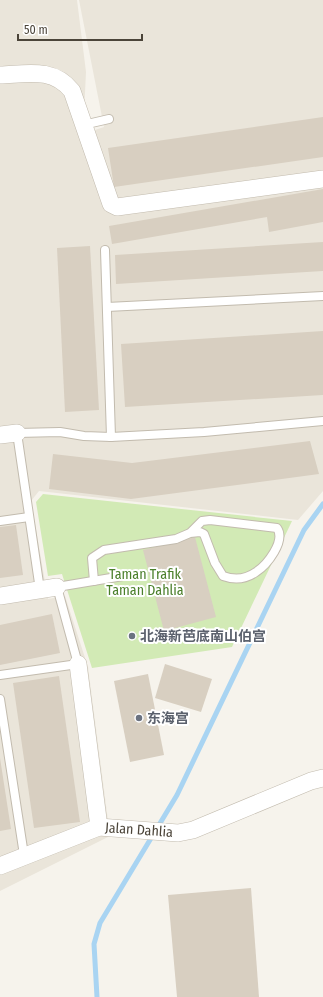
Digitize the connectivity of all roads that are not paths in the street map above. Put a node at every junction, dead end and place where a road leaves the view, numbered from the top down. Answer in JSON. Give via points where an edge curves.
{"nodes":[{"id":1,"x":0,"y":75,"type":"edge"},
{"id":2,"x":109,"y":119,"type":"dead end"},
{"id":3,"x":83,"y":125,"type":"junction"},
{"id":4,"x":323,"y":180,"type":"edge"},
{"id":5,"x":105,"y":250,"type":"dead end"},
{"id":6,"x":323,"y":296,"type":"edge"},
{"id":7,"x":107,"y":307,"type":"junction"},
{"id":8,"x":323,"y":421,"type":"edge"},
{"id":9,"x":17,"y":433,"type":"junction"},
{"id":10,"x":0,"y":435,"type":"edge"},
{"id":11,"x":111,"y":436,"type":"junction"},
{"id":12,"x":29,"y":517,"type":"junction"},
{"id":13,"x":0,"y":521,"type":"edge"},
{"id":14,"x":190,"y":533,"type":"junction"},
{"id":15,"x":123,"y":576,"type":"dead end"},
{"id":16,"x":94,"y":581,"type":"junction"},
{"id":17,"x":58,"y":587,"type":"junction"},
{"id":18,"x":40,"y":590,"type":"junction"},
{"id":19,"x":0,"y":596,"type":"edge"},
{"id":20,"x":78,"y":664,"type":"junction"},
{"id":21,"x":0,"y":675,"type":"edge"},
{"id":22,"x":0,"y":699,"type":"edge"},
{"id":23,"x":323,"y":778,"type":"edge"},
{"id":24,"x":99,"y":827,"type":"junction"},
{"id":25,"x":24,"y":855,"type":"junction"},
{"id":26,"x":0,"y":866,"type":"edge"}],
"edges":[{"from":1,"to":3,"type":"street","via":[[51,75],[65,81],[72,91]]},
{"from":2,"to":3,"type":"lane"},
{"from":3,"to":4,"type":"street","via":[[111,204],[117,207]]},
{"from":5,"to":7,"type":"lane"},
{"from":6,"to":7,"type":"lane"},
{"from":7,"to":11,"type":"lane"},
{"from":8,"to":11,"type":"lane","via":[[204,432]]},
{"from":9,"to":10,"type":"street"},
{"from":9,"to":11,"type":"lane","via":[[60,432],[84,436]]},
{"from":9,"to":12,"type":"lane"},
{"from":12,"to":13,"type":"lane"},
{"from":12,"to":18,"type":"lane"},
{"from":14,"to":14,"type":"lane","via":[[202,520],[210,520],[277,528],[280,538],[270,557],[256,572],[237,579],[223,576],[219,571],[204,534]]},
{"from":14,"to":16,"type":"lane","via":[[176,539],[104,550],[92,558]]},
{"from":15,"to":16,"type":"lane"},
{"from":16,"to":17,"type":"lane"},
{"from":17,"to":18,"type":"street"},
{"from":17,"to":20,"type":"lane"},
{"from":18,"to":19,"type":"street"},
{"from":20,"to":21,"type":"lane"},
{"from":20,"to":24,"type":"street"},
{"from":22,"to":25,"type":"lane"},
{"from":23,"to":24,"type":"street","name":"Jalan Dahlia","via":[[199,828],[178,833]]},
{"from":24,"to":25,"type":"street","name":"Jalan Dahlia"},
{"from":25,"to":26,"type":"street","name":"Jalan Dahlia"}]}
